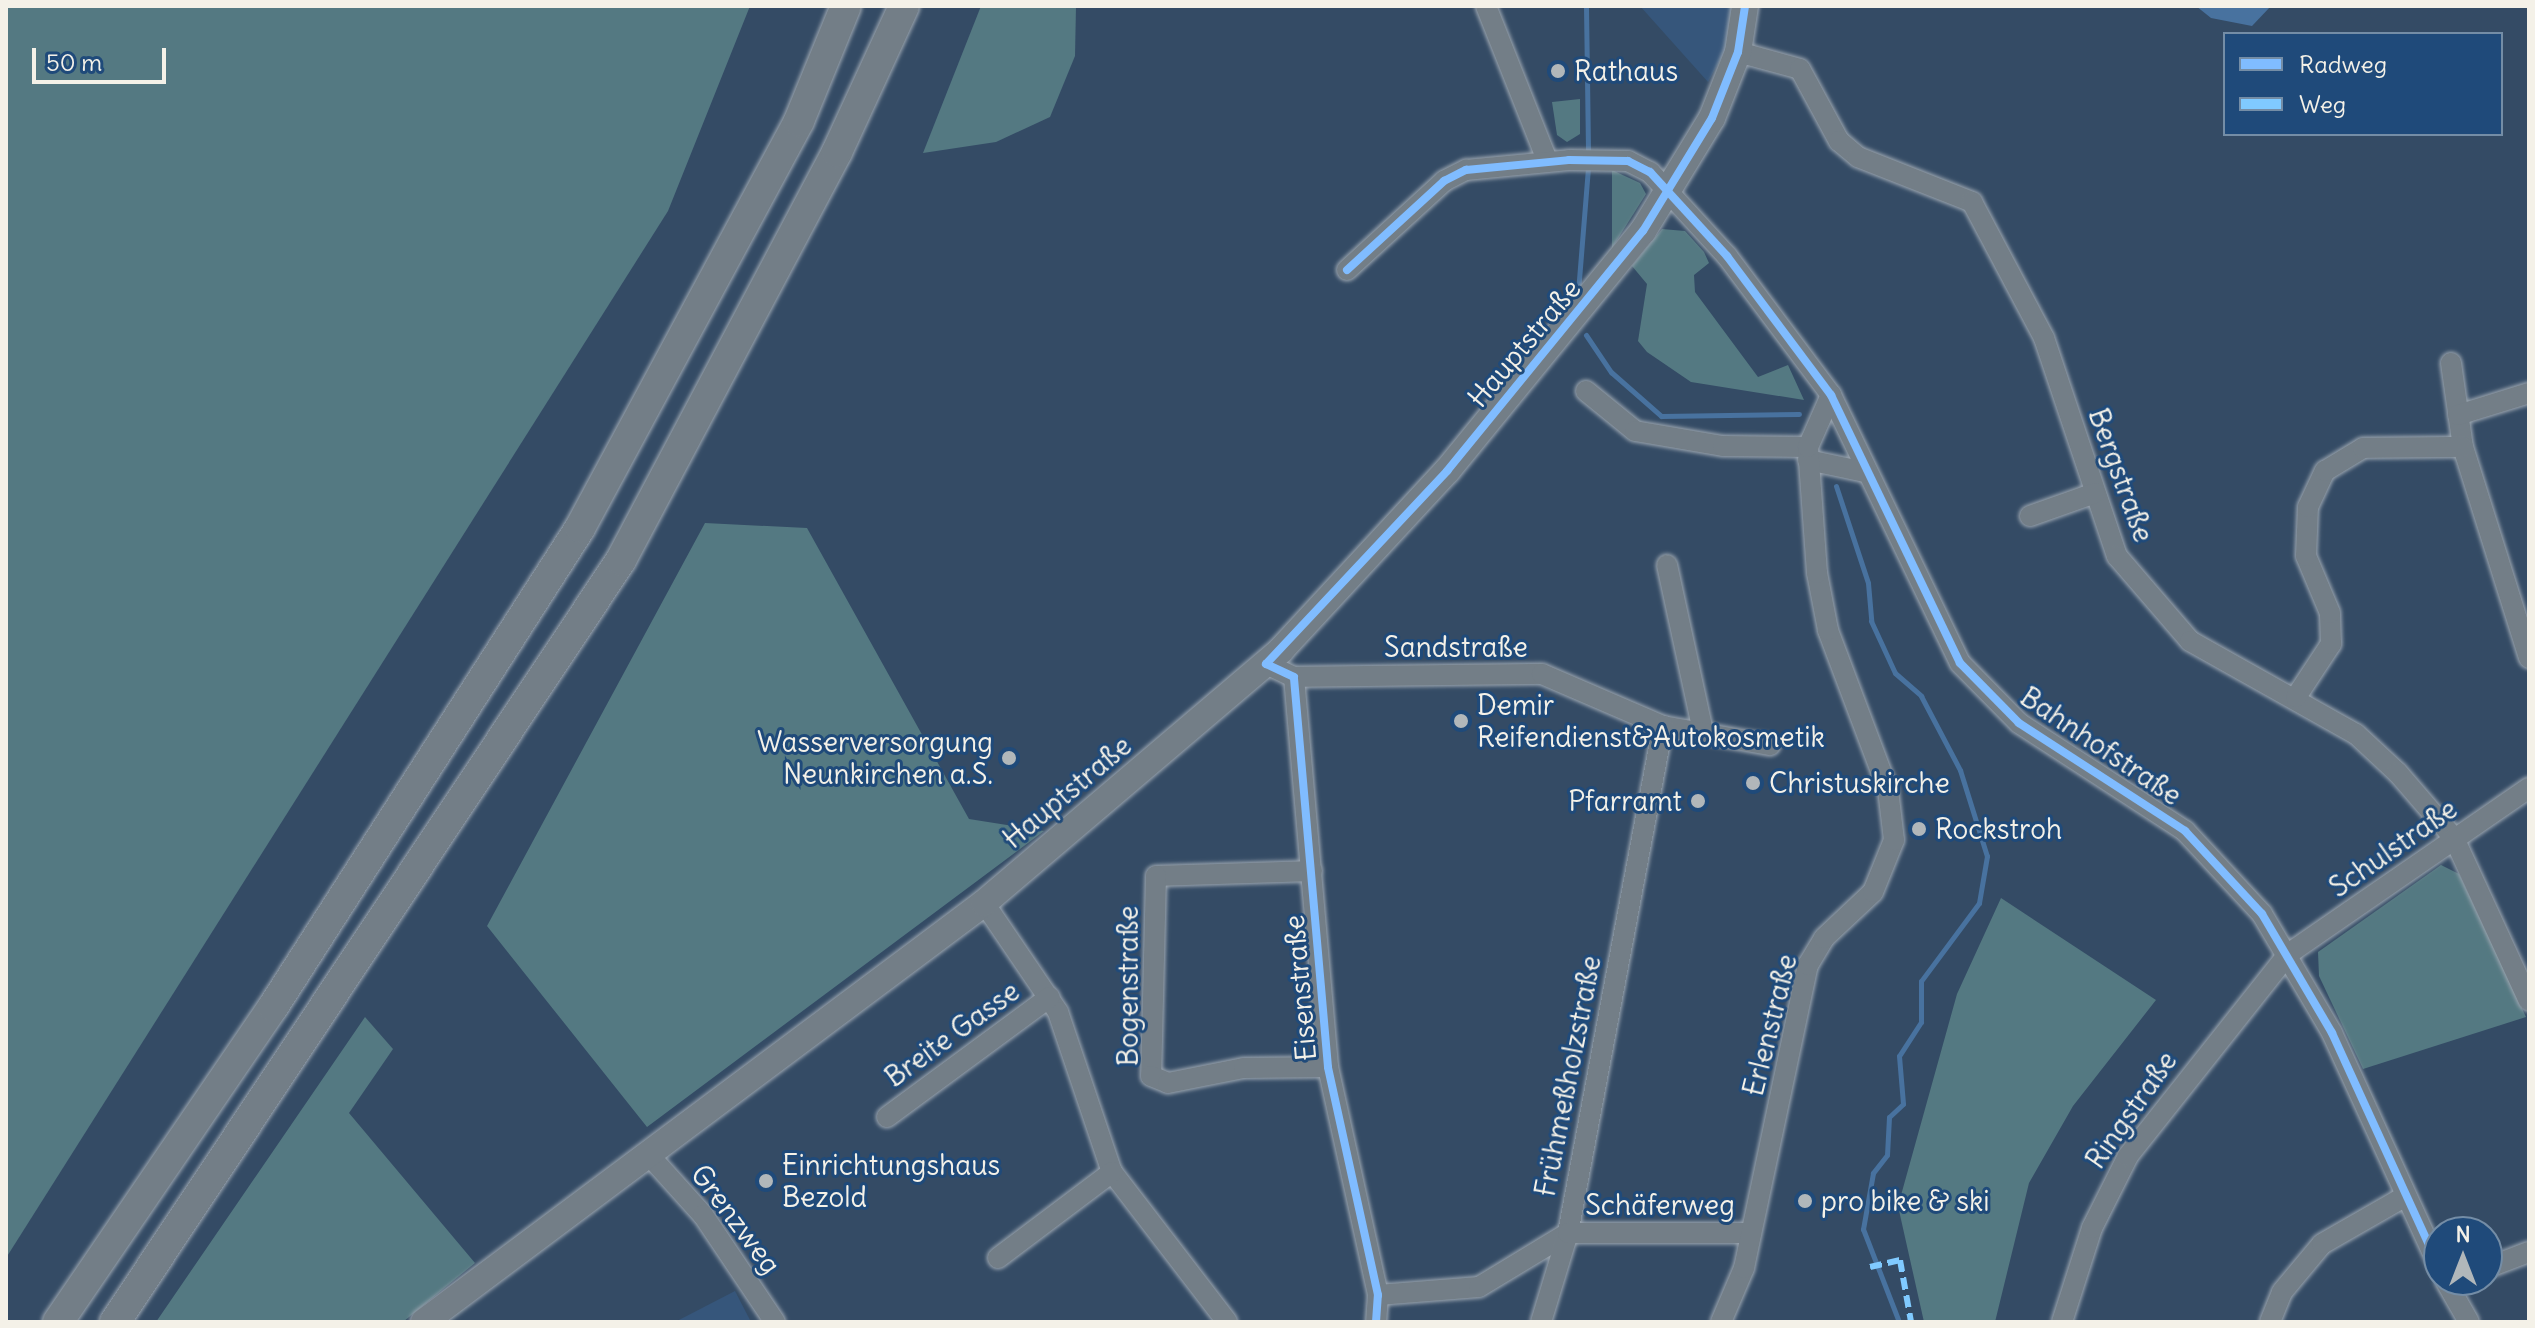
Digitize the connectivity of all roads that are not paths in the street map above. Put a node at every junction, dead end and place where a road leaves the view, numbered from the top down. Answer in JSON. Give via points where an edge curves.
{"nodes":[{"id":1,"x":846,"y":6,"type":"edge"},
{"id":2,"x":904,"y":6,"type":"edge"},
{"id":3,"x":1486,"y":6,"type":"edge"},
{"id":4,"x":1745,"y":6,"type":"edge"},
{"id":5,"x":1738,"y":52,"type":"junction"},
{"id":6,"x":1547,"y":160,"type":"junction"},
{"id":7,"x":1671,"y":191,"type":"junction"},
{"id":8,"x":1347,"y":270,"type":"dead end"},
{"id":9,"x":2451,"y":363,"type":"dead end"},
{"id":10,"x":1586,"y":391,"type":"dead end"},
{"id":11,"x":2529,"y":393,"type":"edge"},
{"id":12,"x":1831,"y":395,"type":"junction"},
{"id":13,"x":2458,"y":415,"type":"junction"},
{"id":14,"x":2463,"y":447,"type":"junction"},
{"id":15,"x":1808,"y":453,"type":"junction"},
{"id":16,"x":1865,"y":472,"type":"junction"},
{"id":17,"x":2095,"y":493,"type":"junction"},
{"id":18,"x":2030,"y":516,"type":"dead end"},
{"id":19,"x":1667,"y":565,"type":"dead end"},
{"id":20,"x":2529,"y":658,"type":"edge"},
{"id":21,"x":1266,"y":664,"type":"junction"},
{"id":22,"x":1294,"y":677,"type":"junction"},
{"id":23,"x":2296,"y":697,"type":"junction"},
{"id":24,"x":1663,"y":726,"type":"junction"},
{"id":25,"x":1703,"y":731,"type":"junction"},
{"id":26,"x":1770,"y":745,"type":"dead end"},
{"id":27,"x":2529,"y":788,"type":"edge"},
{"id":28,"x":2454,"y":838,"type":"junction"},
{"id":29,"x":1312,"y":871,"type":"junction"},
{"id":30,"x":984,"y":903,"type":"junction"},
{"id":31,"x":2288,"y":954,"type":"junction"},
{"id":32,"x":1050,"y":997,"type":"junction"},
{"id":33,"x":2529,"y":1001,"type":"edge"},
{"id":34,"x":1328,"y":1067,"type":"junction"},
{"id":35,"x":887,"y":1117,"type":"dead end"},
{"id":36,"x":648,"y":1154,"type":"junction"},
{"id":37,"x":1112,"y":1172,"type":"junction"},
{"id":38,"x":2404,"y":1197,"type":"junction"},
{"id":39,"x":1568,"y":1233,"type":"junction"},
{"id":40,"x":1751,"y":1233,"type":"junction"},
{"id":41,"x":2423,"y":1233,"type":"edge"},
{"id":42,"x":2529,"y":1252,"type":"edge"},
{"id":43,"x":998,"y":1258,"type":"dead end"},
{"id":44,"x":2503,"y":1262,"type":"edge"},
{"id":45,"x":1378,"y":1295,"type":"junction"},
{"id":46,"x":2455,"y":1296,"type":"edge"},
{"id":47,"x":2465,"y":1319,"type":"edge"},
{"id":48,"x":58,"y":1322,"type":"edge"},
{"id":49,"x":115,"y":1322,"type":"edge"},
{"id":50,"x":424,"y":1322,"type":"edge"},
{"id":51,"x":775,"y":1322,"type":"edge"},
{"id":52,"x":1227,"y":1322,"type":"edge"},
{"id":53,"x":1376,"y":1322,"type":"edge"},
{"id":54,"x":1541,"y":1322,"type":"edge"},
{"id":55,"x":1721,"y":1322,"type":"edge"},
{"id":56,"x":2062,"y":1322,"type":"edge"},
{"id":57,"x":2270,"y":1322,"type":"edge"}],
"edges":[{"from":1,"to":48,"type":"highway","via":[[799,121],[580,528],[273,1007]]},
{"from":2,"to":49,"type":"highway","via":[[837,152],[621,560]]},
{"from":3,"to":6,"type":"street"},
{"from":4,"to":5,"type":"main road","name":"Hauptstraße"},
{"from":5,"to":7,"type":"main road","name":"Hauptstraße"},
{"from":5,"to":17,"type":"street","name":"Bergstraße","via":[[1800,69],[1839,141],[1858,157],[1972,202],[2044,338]]},
{"from":6,"to":7,"type":"street","name":"Bahnhofstraße","via":[[1619,160],[1650,172]]},
{"from":6,"to":8,"type":"street","via":[[1493,163],[1444,181]]},
{"from":7,"to":12,"type":"street","name":"Bahnhofstraße"},
{"from":7,"to":21,"type":"main road","name":"Hauptstraße","via":[[1593,295],[1447,471]]},
{"from":9,"to":13,"type":"street"},
{"from":10,"to":15,"type":"street","via":[[1635,431]]},
{"from":11,"to":13,"type":"street"},
{"from":12,"to":15,"type":"street","name":"Erlenstraße"},
{"from":12,"to":16,"type":"street","name":"Bahnhofstraße"},
{"from":13,"to":14,"type":"street"},
{"from":14,"to":20,"type":"street"},
{"from":14,"to":23,"type":"street","via":[[2363,448],[2325,471],[2308,507],[2306,556],[2330,613],[2331,644]]},
{"from":15,"to":16,"type":"street"},
{"from":15,"to":40,"type":"street","name":"Erlenstraße","via":[[1808,515],[1828,630],[1888,790],[1894,840],[1873,892],[1824,938],[1808,965]]},
{"from":16,"to":31,"type":"street","name":"Bahnhofstraße","via":[[1960,663],[2019,723],[2185,831]]},
{"from":17,"to":18,"type":"street"},
{"from":17,"to":23,"type":"street","name":"Bergstraße","via":[[2117,556],[2165,618],[2230,667]]},
{"from":19,"to":25,"type":"street"},
{"from":21,"to":22,"type":"street"},
{"from":21,"to":30,"type":"main road","name":"Hauptstraße"},
{"from":22,"to":24,"type":"street","name":"Sandstraße","via":[[1542,674]]},
{"from":22,"to":29,"type":"street","name":"Eisenstraße"},
{"from":23,"to":28,"type":"street","name":"Bergstraße","via":[[2356,734]]},
{"from":24,"to":25,"type":"street","name":"Sandstraße"},
{"from":24,"to":39,"type":"street","name":"Frühmeßholzstraße"},
{"from":25,"to":26,"type":"street","name":"Sandstraße"},
{"from":27,"to":28,"type":"street","name":"Schulstraße"},
{"from":28,"to":31,"type":"street","name":"Schulstraße"},
{"from":28,"to":33,"type":"street","name":"Bergstraße"},
{"from":29,"to":34,"type":"street","name":"Eisenstraße"},
{"from":29,"to":34,"type":"street","name":"Bogenstraße","via":[[1156,876],[1151,1076],[1168,1083],[1244,1068]]},
{"from":30,"to":32,"type":"street"},
{"from":30,"to":36,"type":"main road","name":"Hauptstraße"},
{"from":31,"to":38,"type":"street","name":"Bahnhofstraße"},
{"from":31,"to":56,"type":"street","name":"Ringstraße","via":[[2128,1156],[2092,1228]]},
{"from":32,"to":35,"type":"street","name":"Breite Gasse"},
{"from":32,"to":37,"type":"street"},
{"from":34,"to":45,"type":"street","name":"Eisenstraße"},
{"from":36,"to":50,"type":"main road","name":"Hauptstraße"},
{"from":36,"to":51,"type":"street","name":"Grenzweg","via":[[703,1215]]},
{"from":37,"to":43,"type":"street"},
{"from":37,"to":52,"type":"street"},
{"from":38,"to":41,"type":"street","name":"Bahnhofstraße"},
{"from":38,"to":57,"type":"street","via":[[2322,1244],[2282,1292]]},
{"from":39,"to":40,"type":"street","name":"Schäferweg"},
{"from":39,"to":45,"type":"street","name":"Frühmeßholzstraße","via":[[1479,1287]]},
{"from":39,"to":54,"type":"street"},
{"from":40,"to":55,"type":"street","name":"Erlenstraße"},
{"from":42,"to":44,"type":"street"},
{"from":45,"to":53,"type":"street","name":"Eisenstraße"},
{"from":46,"to":47,"type":"street","name":"Bahnhofstraße"}]}
